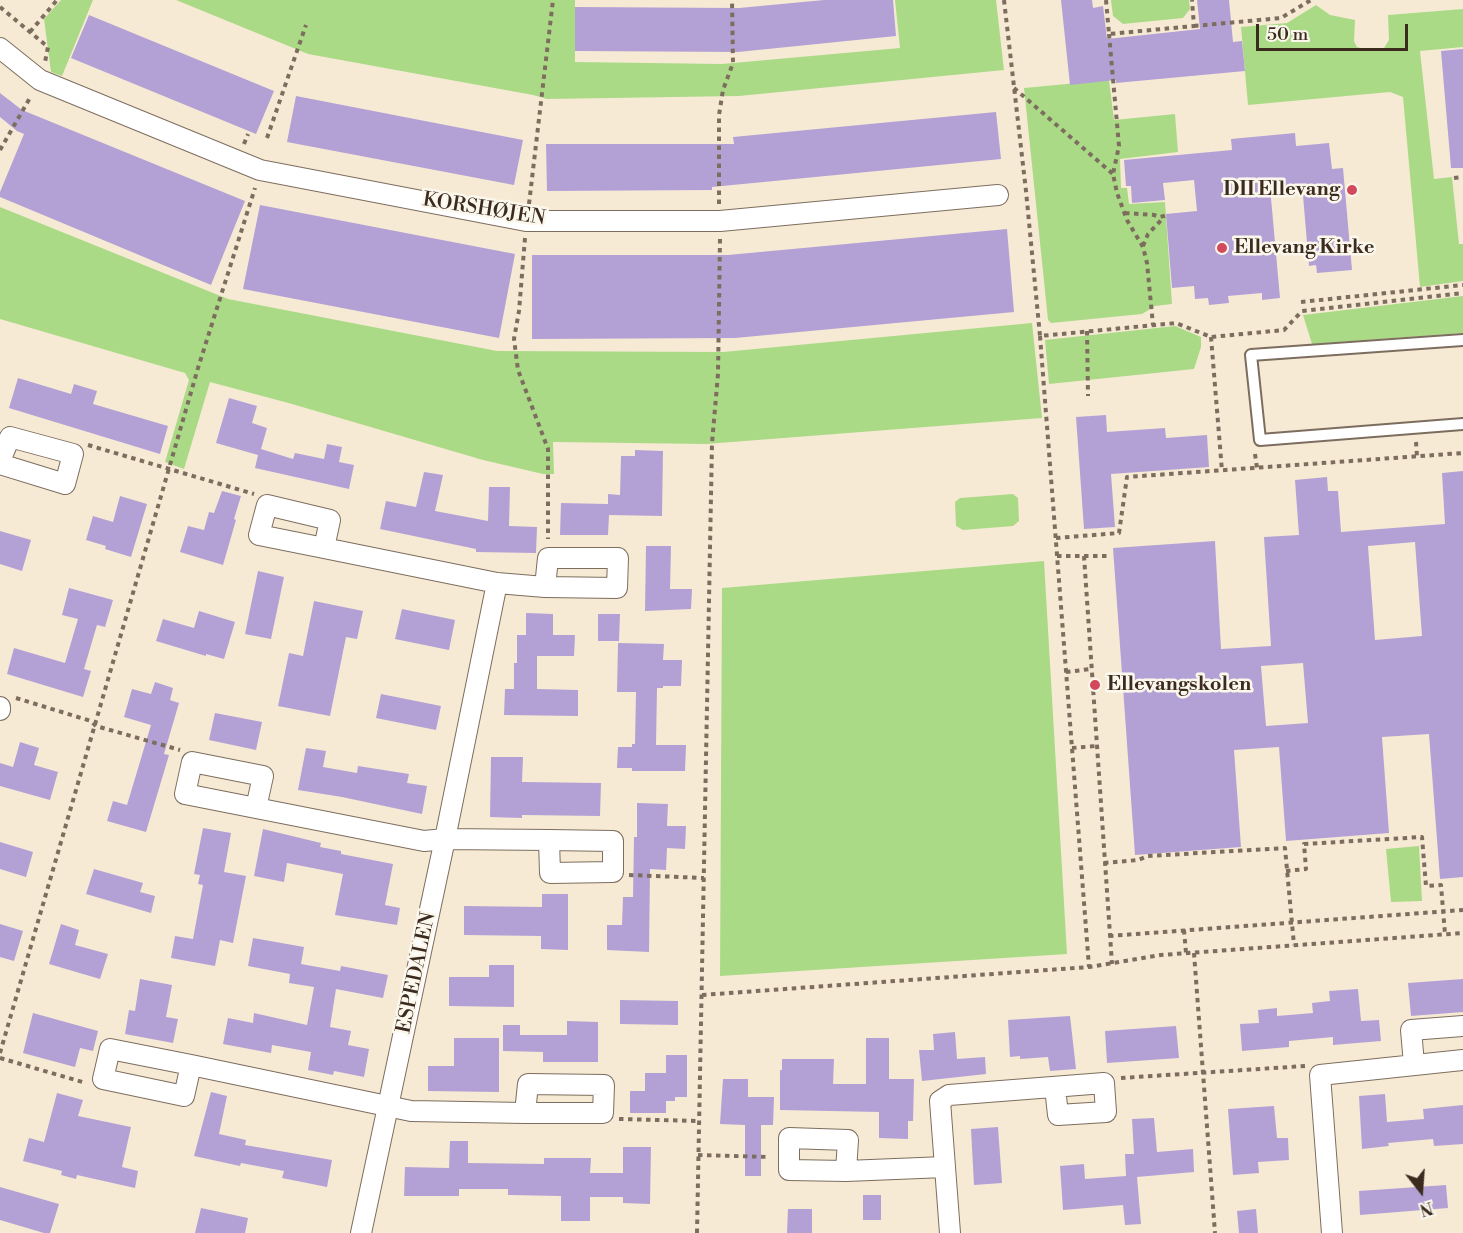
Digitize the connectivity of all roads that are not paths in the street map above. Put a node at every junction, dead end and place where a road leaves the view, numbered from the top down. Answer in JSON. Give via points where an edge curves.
{"nodes":[{"id":1,"x":0,"y":48,"type":"edge"},
{"id":2,"x":998,"y":195,"type":"dead end"},
{"id":3,"x":1463,"y":340,"type":"edge"},
{"id":4,"x":1463,"y":424,"type":"edge"},
{"id":5,"x":0,"y":463,"type":"edge"},
{"id":6,"x":324,"y":548,"type":"junction"},
{"id":7,"x":497,"y":583,"type":"junction"},
{"id":8,"x":545,"y":587,"type":"junction"},
{"id":9,"x":256,"y":808,"type":"junction"},
{"id":10,"x":445,"y":839,"type":"junction"},
{"id":11,"x":549,"y":840,"type":"junction"},
{"id":12,"x":1463,"y":1026,"type":"edge"},
{"id":13,"x":1463,"y":1060,"type":"edge"},
{"id":14,"x":1414,"y":1064,"type":"junction"},
{"id":15,"x":191,"y":1065,"type":"junction"},
{"id":16,"x":1055,"y":1087,"type":"junction"},
{"id":17,"x":388,"y":1107,"type":"junction"},
{"id":18,"x":525,"y":1113,"type":"junction"},
{"id":19,"x":945,"y":1167,"type":"junction"},
{"id":20,"x":846,"y":1171,"type":"junction"},
{"id":21,"x":361,"y":1233,"type":"edge"},
{"id":22,"x":950,"y":1233,"type":"edge"},
{"id":23,"x":1332,"y":1233,"type":"edge"}],
"edges":[{"from":1,"to":2,"type":"street","name":"KORSHØJEN","via":[[40,80],[260,170],[526,221],[720,221]]},
{"from":3,"to":4,"type":"lane","via":[[1251,356],[1260,440]]},
{"from":5,"to":5,"type":"street","via":[[65,484],[73,454],[10,437]]},
{"from":6,"to":6,"type":"street","via":[[259,535],[267,505],[330,520]]},
{"from":6,"to":7,"type":"street"},
{"from":7,"to":8,"type":"street"},
{"from":7,"to":10,"type":"street","name":"ESPEDALEN"},
{"from":8,"to":8,"type":"street","via":[[617,588],[618,558],[548,558]]},
{"from":9,"to":9,"type":"street","via":[[263,776],[192,762],[185,794]]},
{"from":9,"to":10,"type":"street","via":[[424,841]]},
{"from":10,"to":11,"type":"street"},
{"from":10,"to":17,"type":"street","name":"ESPEDALEN"},
{"from":11,"to":11,"type":"street","via":[[613,841],[613,872],[550,873]]},
{"from":12,"to":14,"type":"street","via":[[1411,1030]]},
{"from":13,"to":14,"type":"street"},
{"from":14,"to":23,"type":"street","via":[[1320,1075]]},
{"from":15,"to":15,"type":"street","via":[[184,1096],[104,1079],[110,1049]]},
{"from":15,"to":17,"type":"street"},
{"from":16,"to":16,"type":"street","via":[[1104,1083],[1106,1112],[1058,1115]]},
{"from":16,"to":19,"type":"street","via":[[949,1095],[940,1101]]},
{"from":17,"to":18,"type":"street"},
{"from":17,"to":21,"type":"street","name":"ESPEDALEN"},
{"from":18,"to":18,"type":"street","via":[[528,1084],[604,1085],[603,1113]]},
{"from":19,"to":20,"type":"street"},
{"from":19,"to":22,"type":"street"},
{"from":20,"to":20,"type":"street","via":[[789,1170],[789,1138],[848,1140]]}]}
